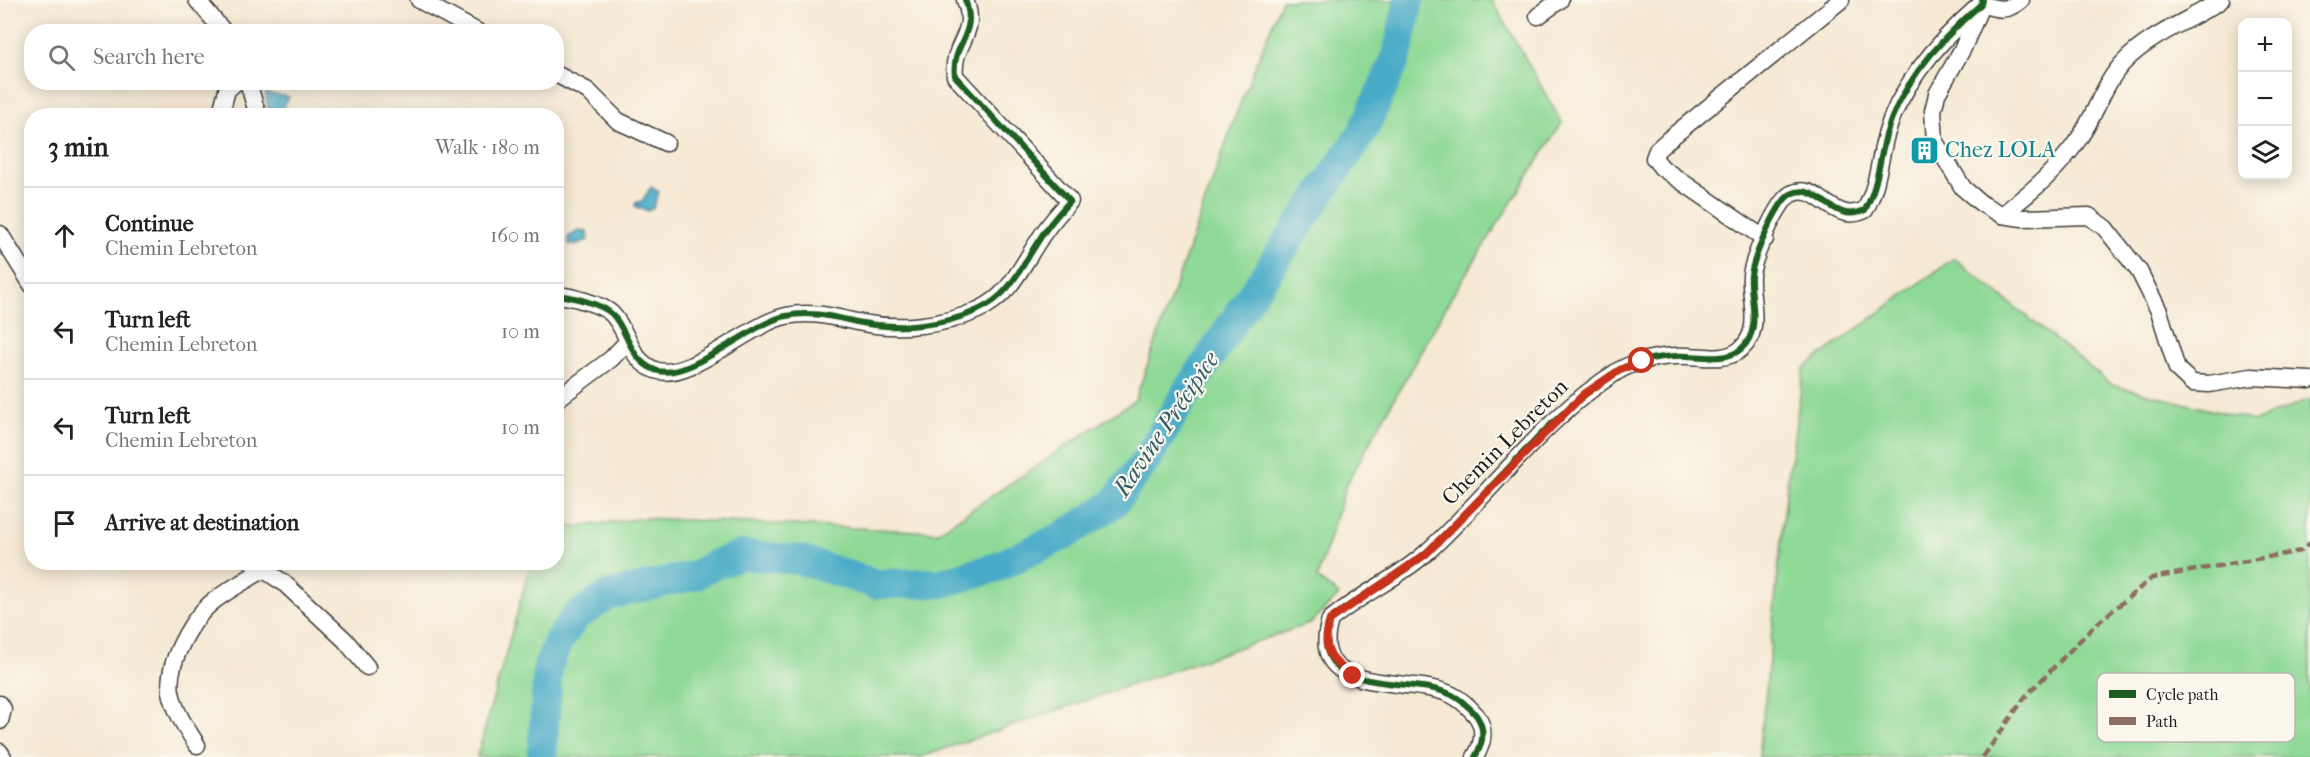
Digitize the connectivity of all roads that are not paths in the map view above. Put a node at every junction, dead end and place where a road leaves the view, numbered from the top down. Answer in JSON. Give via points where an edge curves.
{"nodes":[{"id":1,"x":197,"y":0,"type":"edge"},
{"id":2,"x":419,"y":0,"type":"edge"},
{"id":3,"x":965,"y":0,"type":"edge"},
{"id":4,"x":1560,"y":0,"type":"edge"},
{"id":5,"x":1841,"y":0,"type":"edge"},
{"id":6,"x":2021,"y":0,"type":"edge"},
{"id":7,"x":2222,"y":0,"type":"edge"},
{"id":8,"x":1982,"y":2,"type":"edge"},
{"id":9,"x":1538,"y":16,"type":"dead end"},
{"id":10,"x":217,"y":24,"type":"edge"},
{"id":11,"x":463,"y":24,"type":"edge"},
{"id":12,"x":564,"y":78,"type":"edge"},
{"id":13,"x":227,"y":90,"type":"edge"},
{"id":14,"x":250,"y":90,"type":"edge"},
{"id":15,"x":222,"y":108,"type":"edge"},
{"id":16,"x":256,"y":108,"type":"edge"},
{"id":17,"x":666,"y":142,"type":"dead end"},
{"id":18,"x":2002,"y":215,"type":"junction"},
{"id":19,"x":0,"y":234,"type":"edge"},
{"id":20,"x":1765,"y":239,"type":"junction"},
{"id":21,"x":24,"y":272,"type":"edge"},
{"id":22,"x":564,"y":296,"type":"edge"},
{"id":23,"x":627,"y":342,"type":"junction"},
{"id":24,"x":2310,"y":380,"type":"edge"},
{"id":25,"x":564,"y":394,"type":"edge"},
{"id":26,"x":252,"y":570,"type":"edge"},
{"id":27,"x":263,"y":570,"type":"edge"},
{"id":28,"x":367,"y":667,"type":"dead end"},
{"id":29,"x":0,"y":704,"type":"edge"},
{"id":30,"x":0,"y":721,"type":"edge"},
{"id":31,"x":197,"y":745,"type":"dead end"},
{"id":32,"x":0,"y":752,"type":"edge"},
{"id":33,"x":3,"y":757,"type":"edge"},
{"id":34,"x":1475,"y":757,"type":"edge"}],
"edges":[{"from":1,"to":10,"type":"street"},
{"from":2,"to":11,"type":"street"},
{"from":3,"to":23,"type":"street","via":[[970,25],[953,62],[955,76],[1070,201],[1053,219],[1011,286],[978,311],[922,325],[891,327],[801,312],[779,317],[675,373],[656,370],[637,358]]},
{"from":4,"to":9,"type":"street"},
{"from":5,"to":20,"type":"street","via":[[1668,140],[1654,158],[1662,168]]},
{"from":6,"to":8,"type":"street","via":[[2001,10]]},
{"from":7,"to":18,"type":"street","via":[[2141,47],[2126,60],[2110,79],[2082,136],[2061,164]]},
{"from":8,"to":18,"type":"street","via":[[1963,48],[1937,93],[1933,111],[1935,142],[1962,188]]},
{"from":8,"to":20,"type":"street","name":"Chemin Lebreton","via":[[1960,22],[1900,97],[1886,134],[1875,192],[1865,210],[1849,215],[1813,194],[1791,194],[1780,203]]},
{"from":12,"to":17,"type":"street","via":[[588,91],[618,121]]},
{"from":13,"to":15,"type":"street"},
{"from":14,"to":16,"type":"street"},
{"from":18,"to":24,"type":"street","via":[[2089,216],[2105,228],[2139,271],[2158,311],[2177,369],[2192,383],[2251,377]]},
{"from":19,"to":21,"type":"street"},
{"from":20,"to":34,"type":"street","name":"Chemin Lebreton","via":[[1752,271],[1754,320],[1741,349],[1723,357],[1675,356],[1642,361],[1620,370],[1584,394],[1426,554],[1330,620],[1328,653],[1335,664],[1353,676],[1370,682],[1429,688],[1450,694],[1467,705],[1481,722],[1483,744]]},
{"from":22,"to":23,"type":"street","via":[[611,313]]},
{"from":23,"to":25,"type":"street"},
{"from":26,"to":31,"type":"street","via":[[190,624],[176,661],[171,690],[180,718]]},
{"from":27,"to":28,"type":"street","via":[[345,640]]},
{"from":29,"to":30,"type":"street"},
{"from":32,"to":33,"type":"street"}]}
